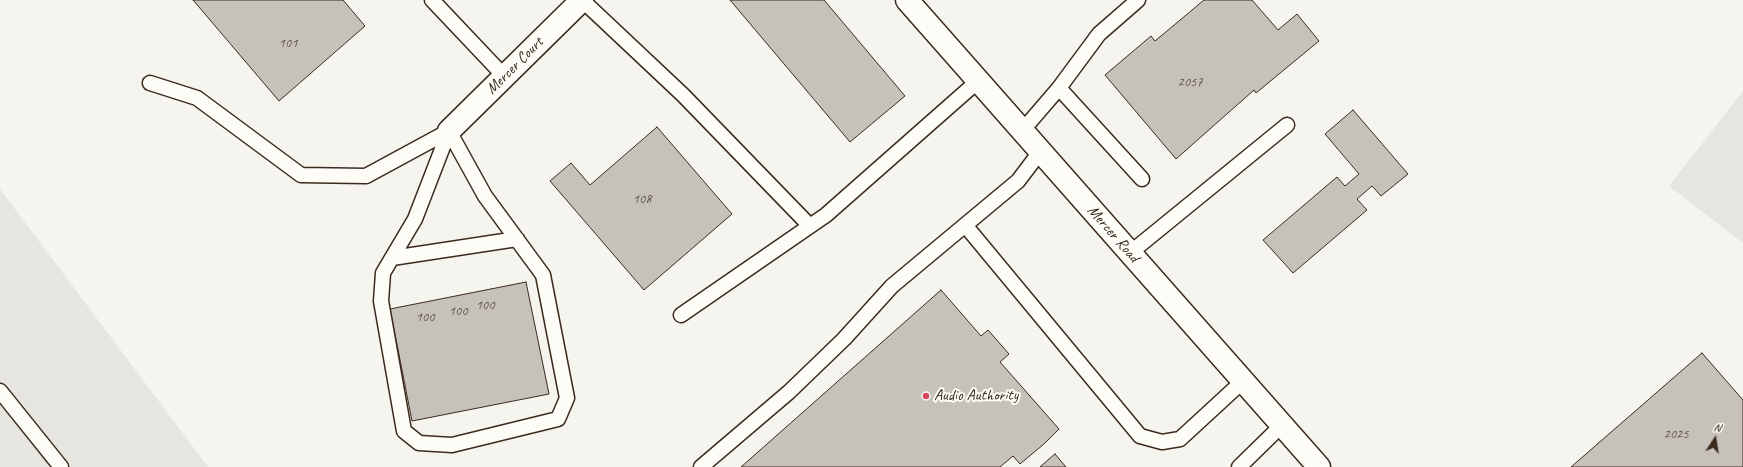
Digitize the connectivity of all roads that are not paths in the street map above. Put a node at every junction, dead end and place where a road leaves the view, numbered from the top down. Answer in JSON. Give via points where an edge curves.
{"nodes":[{"id":1,"x":432,"y":0,"type":"edge"},
{"id":2,"x":582,"y":0,"type":"edge"},
{"id":3,"x":906,"y":0,"type":"edge"},
{"id":4,"x":1138,"y":0,"type":"edge"},
{"id":5,"x":504,"y":76,"type":"junction"},
{"id":6,"x":978,"y":82,"type":"junction"},
{"id":7,"x":150,"y":83,"type":"dead end"},
{"id":8,"x":1059,"y":88,"type":"junction"},
{"id":9,"x":1288,"y":125,"type":"dead end"},
{"id":10,"x":449,"y":131,"type":"junction"},
{"id":11,"x":1022,"y":131,"type":"junction"},
{"id":12,"x":1040,"y":152,"type":"junction"},
{"id":13,"x":1142,"y":178,"type":"dead end"},
{"id":14,"x":965,"y":225,"type":"junction"},
{"id":15,"x":810,"y":226,"type":"junction"},
{"id":16,"x":517,"y":240,"type":"junction"},
{"id":17,"x":1130,"y":253,"type":"junction"},
{"id":18,"x":392,"y":258,"type":"junction"},
{"id":19,"x":681,"y":315,"type":"dead end"},
{"id":20,"x":1243,"y":381,"type":"junction"},
{"id":21,"x":0,"y":391,"type":"edge"},
{"id":22,"x":1282,"y":425,"type":"junction"},
{"id":23,"x":61,"y":467,"type":"edge"},
{"id":24,"x":701,"y":467,"type":"edge"},
{"id":25,"x":1240,"y":467,"type":"edge"},
{"id":26,"x":1319,"y":467,"type":"edge"}],
"edges":[{"from":1,"to":5,"type":"lane"},
{"from":2,"to":5,"type":"street","name":"Mercer Court"},
{"from":2,"to":15,"type":"lane","via":[[683,95]]},
{"from":3,"to":6,"type":"street","name":"Mercer Road"},
{"from":4,"to":8,"type":"lane","via":[[1099,34]]},
{"from":5,"to":10,"type":"street","name":"Mercer Court"},
{"from":6,"to":11,"type":"street","name":"Mercer Road"},
{"from":6,"to":15,"type":"lane","via":[[826,215]]},
{"from":7,"to":10,"type":"lane","via":[[197,98],[301,175],[366,176]]},
{"from":8,"to":11,"type":"lane"},
{"from":8,"to":13,"type":"lane"},
{"from":9,"to":17,"type":"lane"},
{"from":10,"to":16,"type":"lane","via":[[485,196]]},
{"from":10,"to":18,"type":"lane","via":[[415,218]]},
{"from":11,"to":12,"type":"street","name":"Mercer Road"},
{"from":12,"to":14,"type":"lane","via":[[1018,181]]},
{"from":12,"to":17,"type":"street","name":"Mercer Road"},
{"from":14,"to":20,"type":"lane","via":[[1140,436],[1162,442],[1180,439]]},
{"from":14,"to":24,"type":"lane","via":[[892,286],[844,339],[790,392]]},
{"from":15,"to":19,"type":"lane"},
{"from":16,"to":18,"type":"lane"},
{"from":16,"to":18,"type":"lane","via":[[543,275],[567,398],[558,419],[452,446],[420,443],[404,431],[381,301],[383,273]]},
{"from":17,"to":20,"type":"street","name":"Mercer Road"},
{"from":20,"to":22,"type":"street","name":"Mercer Road"},
{"from":21,"to":23,"type":"lane"},
{"from":22,"to":25,"type":"lane"},
{"from":22,"to":26,"type":"street","name":"Mercer Road"}]}
